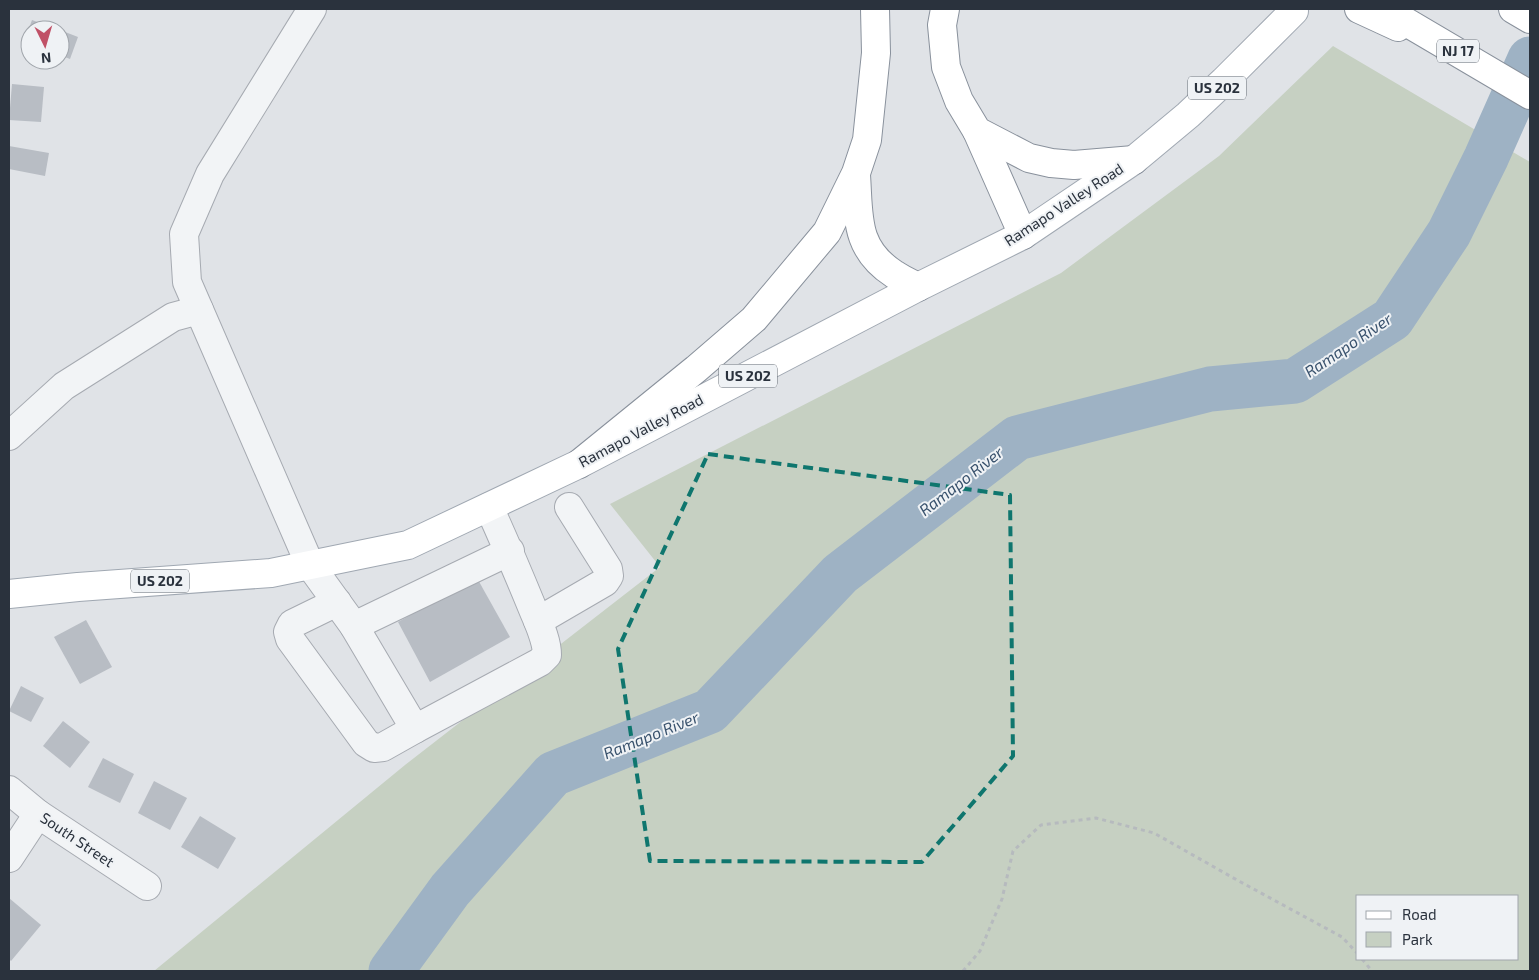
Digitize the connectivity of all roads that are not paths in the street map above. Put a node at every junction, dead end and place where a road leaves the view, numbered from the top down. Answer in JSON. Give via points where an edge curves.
{"nodes":[{"id":1,"x":312,"y":9,"type":"edge"},
{"id":2,"x":876,"y":9,"type":"edge"},
{"id":3,"x":945,"y":9,"type":"edge"},
{"id":4,"x":1359,"y":9,"type":"edge"},
{"id":5,"x":1384,"y":9,"type":"edge"},
{"id":6,"x":1294,"y":11,"type":"dead end"},
{"id":7,"x":1480,"y":64,"type":"junction"},
{"id":8,"x":1530,"y":95,"type":"edge"},
{"id":9,"x":977,"y":131,"type":"junction"},
{"id":10,"x":1134,"y":160,"type":"junction"},
{"id":11,"x":856,"y":173,"type":"junction"},
{"id":12,"x":1023,"y":235,"type":"junction"},
{"id":13,"x":918,"y":287,"type":"junction"},
{"id":14,"x":199,"y":310,"type":"junction"},
{"id":15,"x":9,"y":436,"type":"edge"},
{"id":16,"x":579,"y":464,"type":"junction"},
{"id":17,"x":488,"y":507,"type":"junction"},
{"id":18,"x":569,"y":507,"type":"dead end"},
{"id":19,"x":510,"y":551,"type":"junction"},
{"id":20,"x":310,"y":565,"type":"junction"},
{"id":21,"x":9,"y":594,"type":"edge"},
{"id":22,"x":337,"y":602,"type":"junction"},
{"id":23,"x":538,"y":621,"type":"junction"},
{"id":24,"x":354,"y":626,"type":"junction"},
{"id":25,"x":415,"y":729,"type":"junction"},
{"id":26,"x":9,"y":790,"type":"edge"},
{"id":27,"x":38,"y":814,"type":"junction"},
{"id":28,"x":9,"y":858,"type":"edge"},
{"id":29,"x":147,"y":886,"type":"dead end"}],
"edges":[{"from":1,"to":14,"type":"street","via":[[210,174],[184,234],[187,282]]},
{"from":2,"to":11,"type":"main road","via":[[876,53],[867,140]]},
{"from":3,"to":9,"type":"main road","via":[[942,24],[946,67],[959,101]]},
{"from":4,"to":7,"type":"main road"},
{"from":5,"to":7,"type":"main road","number":"NJ 17"},
{"from":6,"to":10,"type":"main road","name":"Ramapo Valley Road","number":"US 202","via":[[1188,115]]},
{"from":7,"to":8,"type":"main road","number":"NJ 17"},
{"from":9,"to":10,"type":"main road","via":[[1028,158],[1051,163],[1074,165]]},
{"from":9,"to":12,"type":"main road"},
{"from":10,"to":12,"type":"main road","name":"Ramapo Valley Road","number":"US 202"},
{"from":11,"to":13,"type":"main road","via":[[859,224],[865,243],[878,261]]},
{"from":11,"to":16,"type":"main road","via":[[827,232],[754,319]]},
{"from":12,"to":13,"type":"main road","name":"Ramapo Valley Road","number":"US 202"},
{"from":13,"to":16,"type":"main road","name":"Ramapo Valley Road","number":"US 202"},
{"from":14,"to":15,"type":"street","via":[[173,317],[64,386]]},
{"from":14,"to":20,"type":"street"},
{"from":16,"to":17,"type":"main road","name":"Ramapo Valley Road","number":"US 202"},
{"from":17,"to":19,"type":"street"},
{"from":17,"to":20,"type":"main road","name":"Ramapo Valley Road","number":"US 202","via":[[408,545]]},
{"from":18,"to":23,"type":"street","via":[[608,569],[609,576],[605,582]]},
{"from":19,"to":23,"type":"street"},
{"from":19,"to":24,"type":"street"},
{"from":20,"to":21,"type":"main road","name":"Ramapo Valley Road","number":"US 202","via":[[271,574]]},
{"from":20,"to":22,"type":"street"},
{"from":22,"to":24,"type":"street"},
{"from":22,"to":25,"type":"street","via":[[292,624],[288,632],[290,639],[366,743],[374,748],[383,747]]},
{"from":23,"to":25,"type":"street","via":[[547,646],[547,655],[540,662]]},
{"from":24,"to":25,"type":"street"},
{"from":26,"to":27,"type":"street","name":"South Street"},
{"from":27,"to":28,"type":"street"},
{"from":27,"to":29,"type":"street","name":"South Street"}]}
